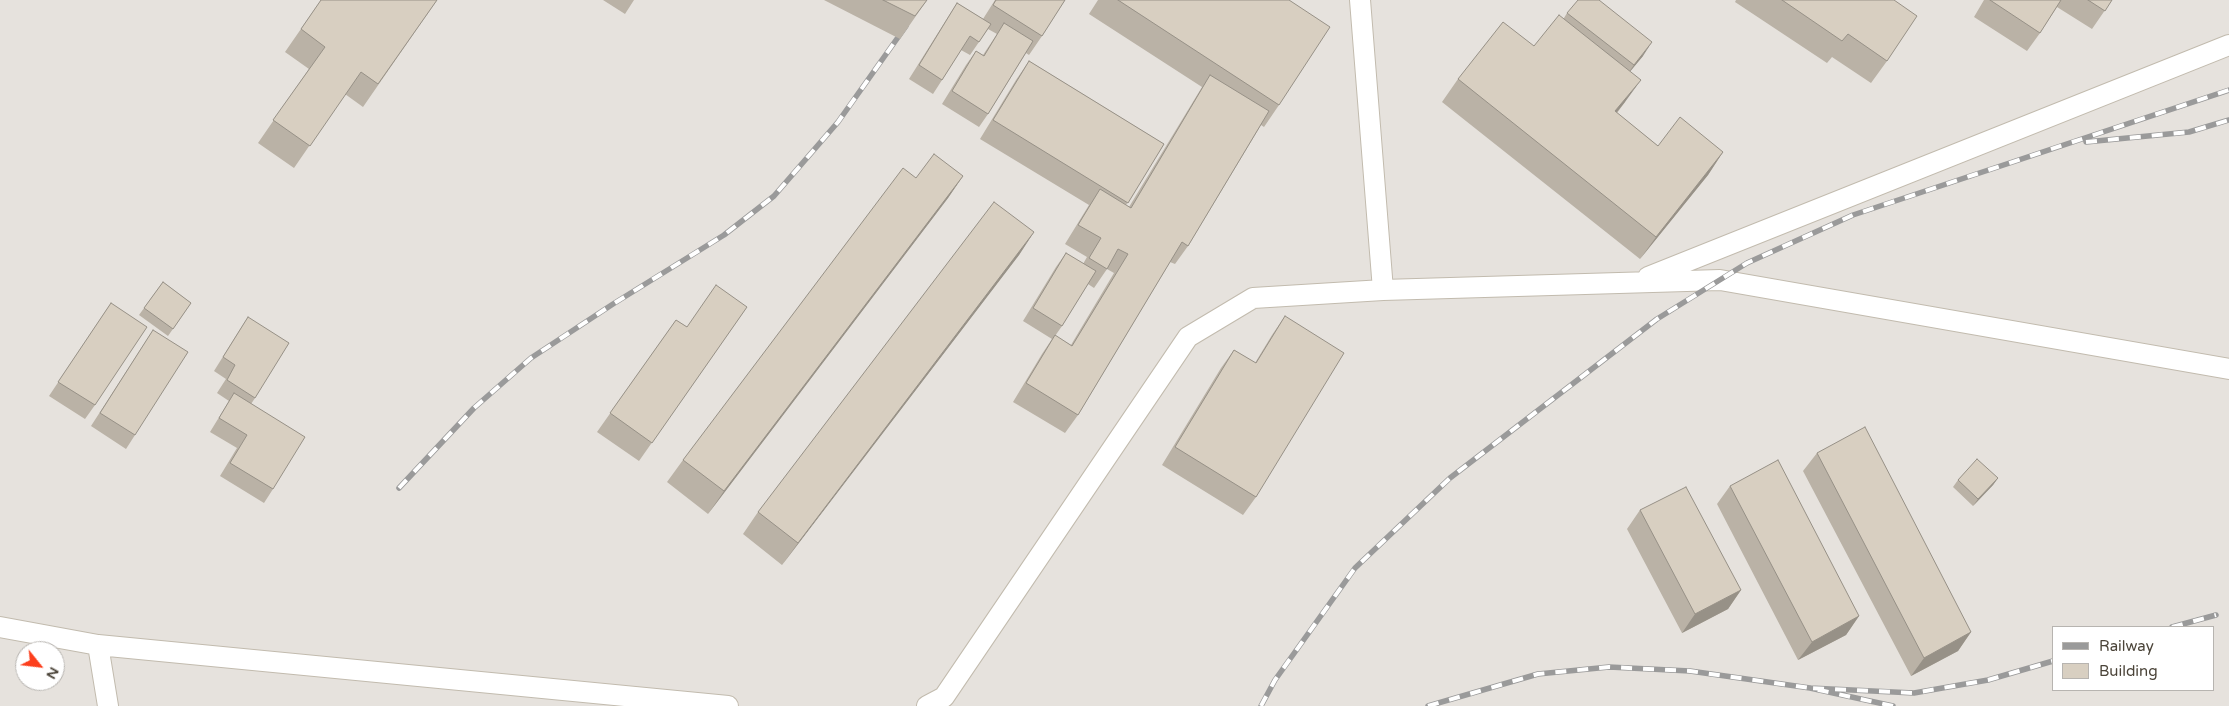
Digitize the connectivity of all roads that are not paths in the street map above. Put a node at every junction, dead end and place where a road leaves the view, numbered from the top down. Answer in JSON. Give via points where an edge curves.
{"nodes":[{"id":1,"x":1360,"y":0,"type":"edge"},
{"id":2,"x":2229,"y":45,"type":"edge"},
{"id":3,"x":1635,"y":282,"type":"junction"},
{"id":4,"x":1383,"y":290,"type":"junction"},
{"id":5,"x":2229,"y":369,"type":"edge"},
{"id":6,"x":0,"y":627,"type":"edge"},
{"id":7,"x":98,"y":645,"type":"junction"},
{"id":8,"x":108,"y":706,"type":"edge"},
{"id":9,"x":728,"y":706,"type":"edge"},
{"id":10,"x":927,"y":706,"type":"edge"}],
"edges":[{"from":1,"to":4,"type":"lane"},
{"from":2,"to":3,"type":"lane"},
{"from":3,"to":4,"type":"lane"},
{"from":3,"to":5,"type":"lane","via":[[1720,280]]},
{"from":4,"to":10,"type":"lane","via":[[1253,298],[1188,337],[944,697]]},
{"from":6,"to":7,"type":"lane"},
{"from":7,"to":8,"type":"lane"},
{"from":7,"to":9,"type":"lane"}]}
